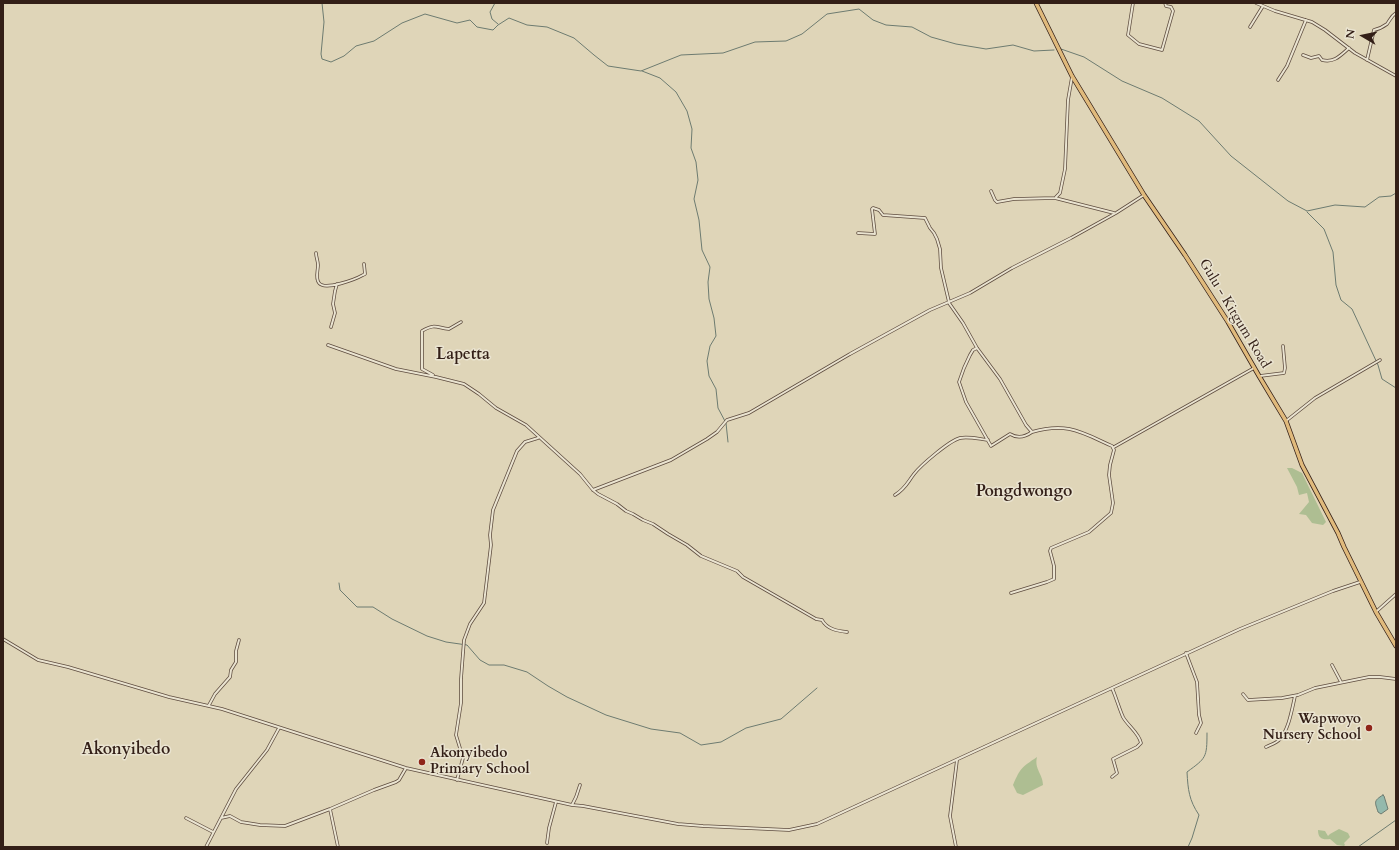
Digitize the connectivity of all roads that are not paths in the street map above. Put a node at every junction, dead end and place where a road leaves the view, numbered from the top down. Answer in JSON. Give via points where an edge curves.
{"nodes":[{"id":1,"x":1036,"y":3,"type":"edge"},
{"id":2,"x":1133,"y":3,"type":"edge"},
{"id":3,"x":1166,"y":3,"type":"edge"},
{"id":4,"x":1256,"y":3,"type":"edge"},
{"id":5,"x":1263,"y":6,"type":"junction"},
{"id":6,"x":1396,"y":13,"type":"edge"},
{"id":7,"x":1306,"y":20,"type":"junction"},
{"id":8,"x":1250,"y":27,"type":"dead end"},
{"id":9,"x":1349,"y":48,"type":"junction"},
{"id":10,"x":1304,"y":55,"type":"dead end"},
{"id":11,"x":1367,"y":60,"type":"junction"},
{"id":12,"x":1072,"y":76,"type":"junction"},
{"id":13,"x":1396,"y":76,"type":"edge"},
{"id":14,"x":1278,"y":80,"type":"dead end"},
{"id":15,"x":991,"y":191,"type":"dead end"},
{"id":16,"x":1144,"y":195,"type":"junction"},
{"id":17,"x":1055,"y":198,"type":"junction"},
{"id":18,"x":1116,"y":213,"type":"junction"},
{"id":19,"x":858,"y":233,"type":"dead end"},
{"id":20,"x":316,"y":253,"type":"dead end"},
{"id":21,"x":364,"y":264,"type":"dead end"},
{"id":22,"x":337,"y":284,"type":"junction"},
{"id":23,"x":949,"y":303,"type":"junction"},
{"id":24,"x":461,"y":322,"type":"dead end"},
{"id":25,"x":331,"y":327,"type":"dead end"},
{"id":26,"x":328,"y":344,"type":"dead end"},
{"id":27,"x":1283,"y":346,"type":"dead end"},
{"id":28,"x":977,"y":348,"type":"junction"},
{"id":29,"x":1380,"y":360,"type":"dead end"},
{"id":30,"x":1254,"y":367,"type":"junction"},
{"id":31,"x":1259,"y":376,"type":"junction"},
{"id":32,"x":436,"y":377,"type":"junction"},
{"id":33,"x":1286,"y":421,"type":"junction"},
{"id":34,"x":1032,"y":432,"type":"junction"},
{"id":35,"x":539,"y":438,"type":"junction"},
{"id":36,"x":988,"y":440,"type":"junction"},
{"id":37,"x":1114,"y":447,"type":"junction"},
{"id":38,"x":593,"y":490,"type":"junction"},
{"id":39,"x":896,"y":495,"type":"dead end"},
{"id":40,"x":1360,"y":582,"type":"junction"},
{"id":41,"x":1011,"y":593,"type":"dead end"},
{"id":42,"x":1396,"y":594,"type":"edge"},
{"id":43,"x":1376,"y":612,"type":"junction"},
{"id":44,"x":847,"y":632,"type":"dead end"},
{"id":45,"x":3,"y":639,"type":"edge"},
{"id":46,"x":239,"y":640,"type":"dead end"},
{"id":47,"x":1396,"y":646,"type":"edge"},
{"id":48,"x":1186,"y":653,"type":"junction"},
{"id":49,"x":1332,"y":665,"type":"dead end"},
{"id":50,"x":1396,"y":679,"type":"edge"},
{"id":51,"x":1341,"y":682,"type":"junction"},
{"id":52,"x":1112,"y":688,"type":"junction"},
{"id":53,"x":1243,"y":694,"type":"dead end"},
{"id":54,"x":1296,"y":696,"type":"junction"},
{"id":55,"x":209,"y":705,"type":"junction"},
{"id":56,"x":279,"y":728,"type":"junction"},
{"id":57,"x":1196,"y":733,"type":"dead end"},
{"id":58,"x":1266,"y":746,"type":"dead end"},
{"id":59,"x":957,"y":760,"type":"junction"},
{"id":60,"x":406,"y":768,"type":"junction"},
{"id":61,"x":1112,"y":777,"type":"dead end"},
{"id":62,"x":457,"y":780,"type":"junction"},
{"id":63,"x":580,"y":785,"type":"dead end"},
{"id":64,"x":556,"y":802,"type":"junction"},
{"id":65,"x":572,"y":805,"type":"junction"},
{"id":66,"x":227,"y":809,"type":"junction"},
{"id":67,"x":330,"y":809,"type":"junction"},
{"id":68,"x":228,"y":816,"type":"junction"},
{"id":69,"x":186,"y":818,"type":"dead end"},
{"id":70,"x":221,"y":818,"type":"junction"},
{"id":71,"x":213,"y":832,"type":"junction"},
{"id":72,"x":547,"y":843,"type":"dead end"},
{"id":73,"x":206,"y":847,"type":"edge"},
{"id":74,"x":338,"y":847,"type":"edge"},
{"id":75,"x":956,"y":847,"type":"edge"}],
"edges":[{"from":1,"to":12,"type":"main road","name":"Gulu - Kitgum Road"},
{"from":2,"to":3,"type":"street","via":[[1128,35],[1138,44],[1162,50],[1173,11]]},
{"from":4,"to":5,"type":"street"},
{"from":5,"to":7,"type":"street"},
{"from":5,"to":8,"type":"street"},
{"from":6,"to":11,"type":"street","via":[[1388,23],[1374,30]]},
{"from":7,"to":9,"type":"street"},
{"from":7,"to":14,"type":"street","via":[[1287,66]]},
{"from":9,"to":10,"type":"street","via":[[1332,61]]},
{"from":9,"to":11,"type":"street"},
{"from":11,"to":13,"type":"street"},
{"from":12,"to":16,"type":"main road","name":"Gulu - Kitgum Road"},
{"from":12,"to":17,"type":"street","via":[[1068,100],[1065,169],[1060,193]]},
{"from":15,"to":17,"type":"street","via":[[997,202],[1014,198]]},
{"from":16,"to":18,"type":"street"},
{"from":16,"to":30,"type":"main road","name":"Gulu - Kitgum Road","via":[[1186,255]]},
{"from":17,"to":18,"type":"street"},
{"from":18,"to":23,"type":"street"},
{"from":19,"to":23,"type":"street","via":[[875,234],[872,209],[879,210],[883,215],[925,218],[940,249],[941,268]]},
{"from":20,"to":22,"type":"street","via":[[319,284]]},
{"from":21,"to":22,"type":"street","via":[[363,276]]},
{"from":22,"to":25,"type":"street","via":[[333,304],[335,313]]},
{"from":23,"to":28,"type":"street"},
{"from":23,"to":38,"type":"street","via":[[930,310],[749,413],[727,420],[717,432],[671,460]]},
{"from":24,"to":32,"type":"street","via":[[449,329],[435,326],[422,330],[422,369]]},
{"from":26,"to":32,"type":"street","via":[[396,369]]},
{"from":27,"to":31,"type":"street","via":[[1283,374]]},
{"from":28,"to":34,"type":"street","via":[[1000,379]]},
{"from":28,"to":36,"type":"street","via":[[970,355],[959,382],[965,399]]},
{"from":29,"to":33,"type":"street","via":[[1315,398]]},
{"from":30,"to":31,"type":"main road","name":"Gulu - Kitgum Road"},
{"from":30,"to":37,"type":"street"},
{"from":31,"to":33,"type":"main road","name":"Gulu - Kitgum Road"},
{"from":32,"to":35,"type":"street","via":[[464,384],[496,408],[526,425]]},
{"from":33,"to":40,"type":"main road","name":"Gulu - Kitgum Road","via":[[1302,465],[1338,533]]},
{"from":34,"to":36,"type":"street","via":[[1021,437],[1010,434],[991,446]]},
{"from":34,"to":37,"type":"street","via":[[1056,427],[1068,428]]},
{"from":35,"to":38,"type":"street","via":[[580,474]]},
{"from":35,"to":62,"type":"street","via":[[525,442],[517,452],[494,508],[484,603],[470,624],[462,652],[461,703],[456,735],[463,758]]},
{"from":36,"to":39,"type":"street","via":[[964,437],[952,441],[928,460]]},
{"from":37,"to":41,"type":"street","via":[[1109,475],[1111,512],[1089,532],[1051,548],[1054,579]]},
{"from":38,"to":44,"type":"street","via":[[626,511],[653,524],[701,556],[737,571],[743,578],[822,620],[829,627]]},
{"from":40,"to":43,"type":"main road","name":"Gulu - Kitgum Road"},
{"from":40,"to":48,"type":"street","via":[[1284,610]]},
{"from":42,"to":43,"type":"street"},
{"from":43,"to":47,"type":"main road","name":"Gulu - Kitgum Road"},
{"from":45,"to":55,"type":"street","via":[[38,660],[169,697]]},
{"from":46,"to":55,"type":"street","via":[[236,662],[230,677]]},
{"from":48,"to":52,"type":"street"},
{"from":48,"to":57,"type":"street","via":[[1198,682],[1201,723]]},
{"from":49,"to":51,"type":"street"},
{"from":50,"to":51,"type":"street","via":[[1372,677]]},
{"from":51,"to":54,"type":"street"},
{"from":52,"to":59,"type":"street"},
{"from":52,"to":61,"type":"street","via":[[1123,716],[1141,743],[1113,759],[1117,772]]},
{"from":53,"to":54,"type":"street","via":[[1248,700]]},
{"from":54,"to":58,"type":"street","via":[[1283,735],[1278,741]]},
{"from":55,"to":56,"type":"street"},
{"from":56,"to":60,"type":"street"},
{"from":56,"to":66,"type":"street","via":[[267,750],[236,789]]},
{"from":59,"to":65,"type":"street","via":[[817,824],[789,830],[678,824]]},
{"from":59,"to":75,"type":"street","via":[[950,816]]},
{"from":60,"to":62,"type":"street"},
{"from":60,"to":67,"type":"street","via":[[396,782]]},
{"from":62,"to":64,"type":"street"},
{"from":63,"to":65,"type":"street"},
{"from":64,"to":65,"type":"street"},
{"from":64,"to":72,"type":"street"},
{"from":66,"to":68,"type":"street"},
{"from":66,"to":70,"type":"street"},
{"from":67,"to":68,"type":"street","via":[[282,827],[241,822]]},
{"from":67,"to":74,"type":"street"},
{"from":68,"to":70,"type":"street"},
{"from":69,"to":71,"type":"street"},
{"from":70,"to":71,"type":"street"},
{"from":71,"to":73,"type":"street"}]}
